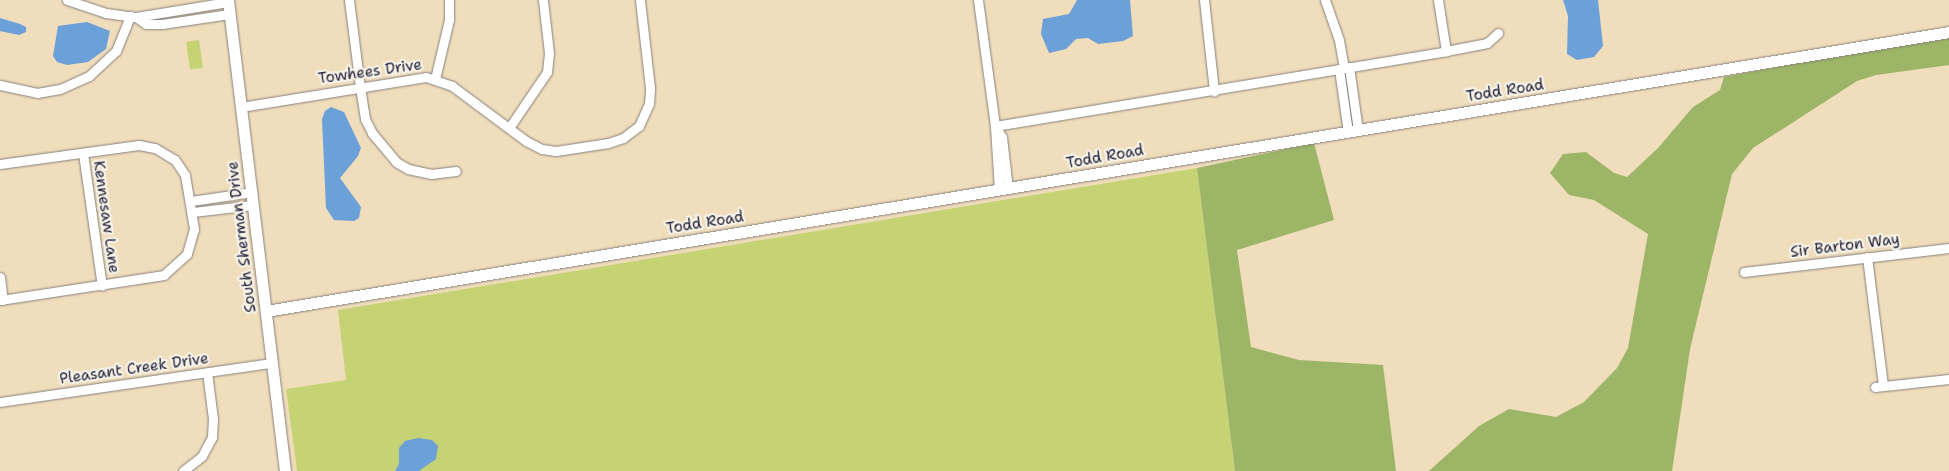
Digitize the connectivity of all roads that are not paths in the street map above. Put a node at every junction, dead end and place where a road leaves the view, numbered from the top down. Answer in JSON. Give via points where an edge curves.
{"nodes":[{"id":1,"x":67,"y":0,"type":"edge"},
{"id":2,"x":94,"y":0,"type":"edge"},
{"id":3,"x":350,"y":0,"type":"edge"},
{"id":4,"x":449,"y":0,"type":"edge"},
{"id":5,"x":543,"y":0,"type":"edge"},
{"id":6,"x":640,"y":0,"type":"edge"},
{"id":7,"x":978,"y":0,"type":"edge"},
{"id":8,"x":1204,"y":0,"type":"edge"},
{"id":9,"x":1325,"y":0,"type":"edge"},
{"id":10,"x":1438,"y":0,"type":"edge"},
{"id":11,"x":228,"y":1,"type":"edge"},
{"id":12,"x":91,"y":10,"type":"junction"},
{"id":13,"x":229,"y":14,"type":"junction"},
{"id":14,"x":133,"y":17,"type":"junction"},
{"id":15,"x":1949,"y":32,"type":"edge"},
{"id":16,"x":1498,"y":33,"type":"dead end"},
{"id":17,"x":1446,"y":50,"type":"junction"},
{"id":18,"x":1344,"y":68,"type":"junction"},
{"id":19,"x":435,"y":79,"type":"junction"},
{"id":20,"x":0,"y":85,"type":"edge"},
{"id":21,"x":360,"y":87,"type":"junction"},
{"id":22,"x":1214,"y":91,"type":"junction"},
{"id":23,"x":241,"y":107,"type":"junction"},
{"id":24,"x":995,"y":126,"type":"junction"},
{"id":25,"x":509,"y":128,"type":"junction"},
{"id":26,"x":1353,"y":131,"type":"junction"},
{"id":27,"x":83,"y":152,"type":"junction"},
{"id":28,"x":0,"y":164,"type":"edge"},
{"id":29,"x":456,"y":171,"type":"dead end"},
{"id":30,"x":1004,"y":189,"type":"junction"},
{"id":31,"x":252,"y":192,"type":"junction"},
{"id":32,"x":191,"y":201,"type":"junction"},
{"id":33,"x":254,"y":205,"type":"junction"},
{"id":34,"x":193,"y":212,"type":"junction"},
{"id":35,"x":1949,"y":248,"type":"edge"},
{"id":36,"x":1867,"y":258,"type":"junction"},
{"id":37,"x":1744,"y":272,"type":"dead end"},
{"id":38,"x":0,"y":277,"type":"edge"},
{"id":39,"x":102,"y":286,"type":"junction"},
{"id":40,"x":2,"y":300,"type":"edge"},
{"id":41,"x":266,"y":311,"type":"junction"},
{"id":42,"x":272,"y":363,"type":"junction"},
{"id":43,"x":207,"y":372,"type":"junction"},
{"id":44,"x":1949,"y":379,"type":"edge"},
{"id":45,"x":0,"y":402,"type":"edge"},
{"id":46,"x":183,"y":471,"type":"edge"},
{"id":47,"x":285,"y":471,"type":"edge"}],
"edges":[{"from":1,"to":12,"type":"street"},
{"from":2,"to":12,"type":"street"},
{"from":3,"to":21,"type":"street"},
{"from":4,"to":19,"type":"street","via":[[449,20]]},
{"from":5,"to":25,"type":"street","via":[[548,72]]},
{"from":6,"to":25,"type":"street","name":"Towhees Drive","via":[[650,88],[647,110],[639,126],[623,138],[563,150],[535,146]]},
{"from":7,"to":24,"type":"street"},
{"from":8,"to":22,"type":"street"},
{"from":9,"to":18,"type":"street","via":[[1339,40]]},
{"from":10,"to":17,"type":"street"},
{"from":11,"to":13,"type":"street","name":"South Sherman Drive"},
{"from":11,"to":14,"type":"street"},
{"from":12,"to":14,"type":"street"},
{"from":13,"to":14,"type":"street","via":[[162,24],[146,24]]},
{"from":13,"to":23,"type":"street","name":"South Sherman Drive"},
{"from":14,"to":20,"type":"street","via":[[116,51],[89,76],[62,88],[37,94]]},
{"from":15,"to":26,"type":"street","name":"Todd Road"},
{"from":16,"to":17,"type":"street","via":[[1487,43]]},
{"from":17,"to":18,"type":"street"},
{"from":18,"to":22,"type":"street"},
{"from":18,"to":26,"type":"street"},
{"from":19,"to":21,"type":"street","name":"Towhees Drive","via":[[422,77]]},
{"from":19,"to":25,"type":"street","name":"Towhees Drive","via":[[452,86]]},
{"from":21,"to":23,"type":"street","name":"Towhees Drive"},
{"from":21,"to":29,"type":"street","via":[[369,128],[396,162],[422,173]]},
{"from":22,"to":24,"type":"street"},
{"from":23,"to":31,"type":"street","name":"South Sherman Drive"},
{"from":24,"to":30,"type":"street","via":[[1002,137]]},
{"from":26,"to":30,"type":"street","name":"Todd Road"},
{"from":27,"to":28,"type":"street"},
{"from":27,"to":32,"type":"street","via":[[140,145],[155,148],[181,168]]},
{"from":27,"to":39,"type":"street","name":"Kennesaw Lane"},
{"from":30,"to":41,"type":"street","name":"Todd Road"},
{"from":31,"to":32,"type":"street"},
{"from":31,"to":33,"type":"street","name":"South Sherman Drive"},
{"from":32,"to":34,"type":"street"},
{"from":33,"to":34,"type":"street"},
{"from":33,"to":41,"type":"street","name":"South Sherman Drive"},
{"from":34,"to":39,"type":"street","via":[[193,240],[177,266],[153,278]]},
{"from":35,"to":36,"type":"street","name":"Sir Barton Way"},
{"from":36,"to":37,"type":"street","name":"Sir Barton Way"},
{"from":36,"to":44,"type":"street","via":[[1879,387]]},
{"from":38,"to":40,"type":"street"},
{"from":39,"to":40,"type":"street"},
{"from":41,"to":42,"type":"street","name":"South Sherman Drive"},
{"from":42,"to":43,"type":"street","name":"Pleasant Creek Drive"},
{"from":42,"to":47,"type":"street","name":"South Sherman Drive"},
{"from":43,"to":45,"type":"street","name":"Pleasant Creek Drive"},
{"from":43,"to":46,"type":"street","via":[[212,436],[202,456]]}]}
